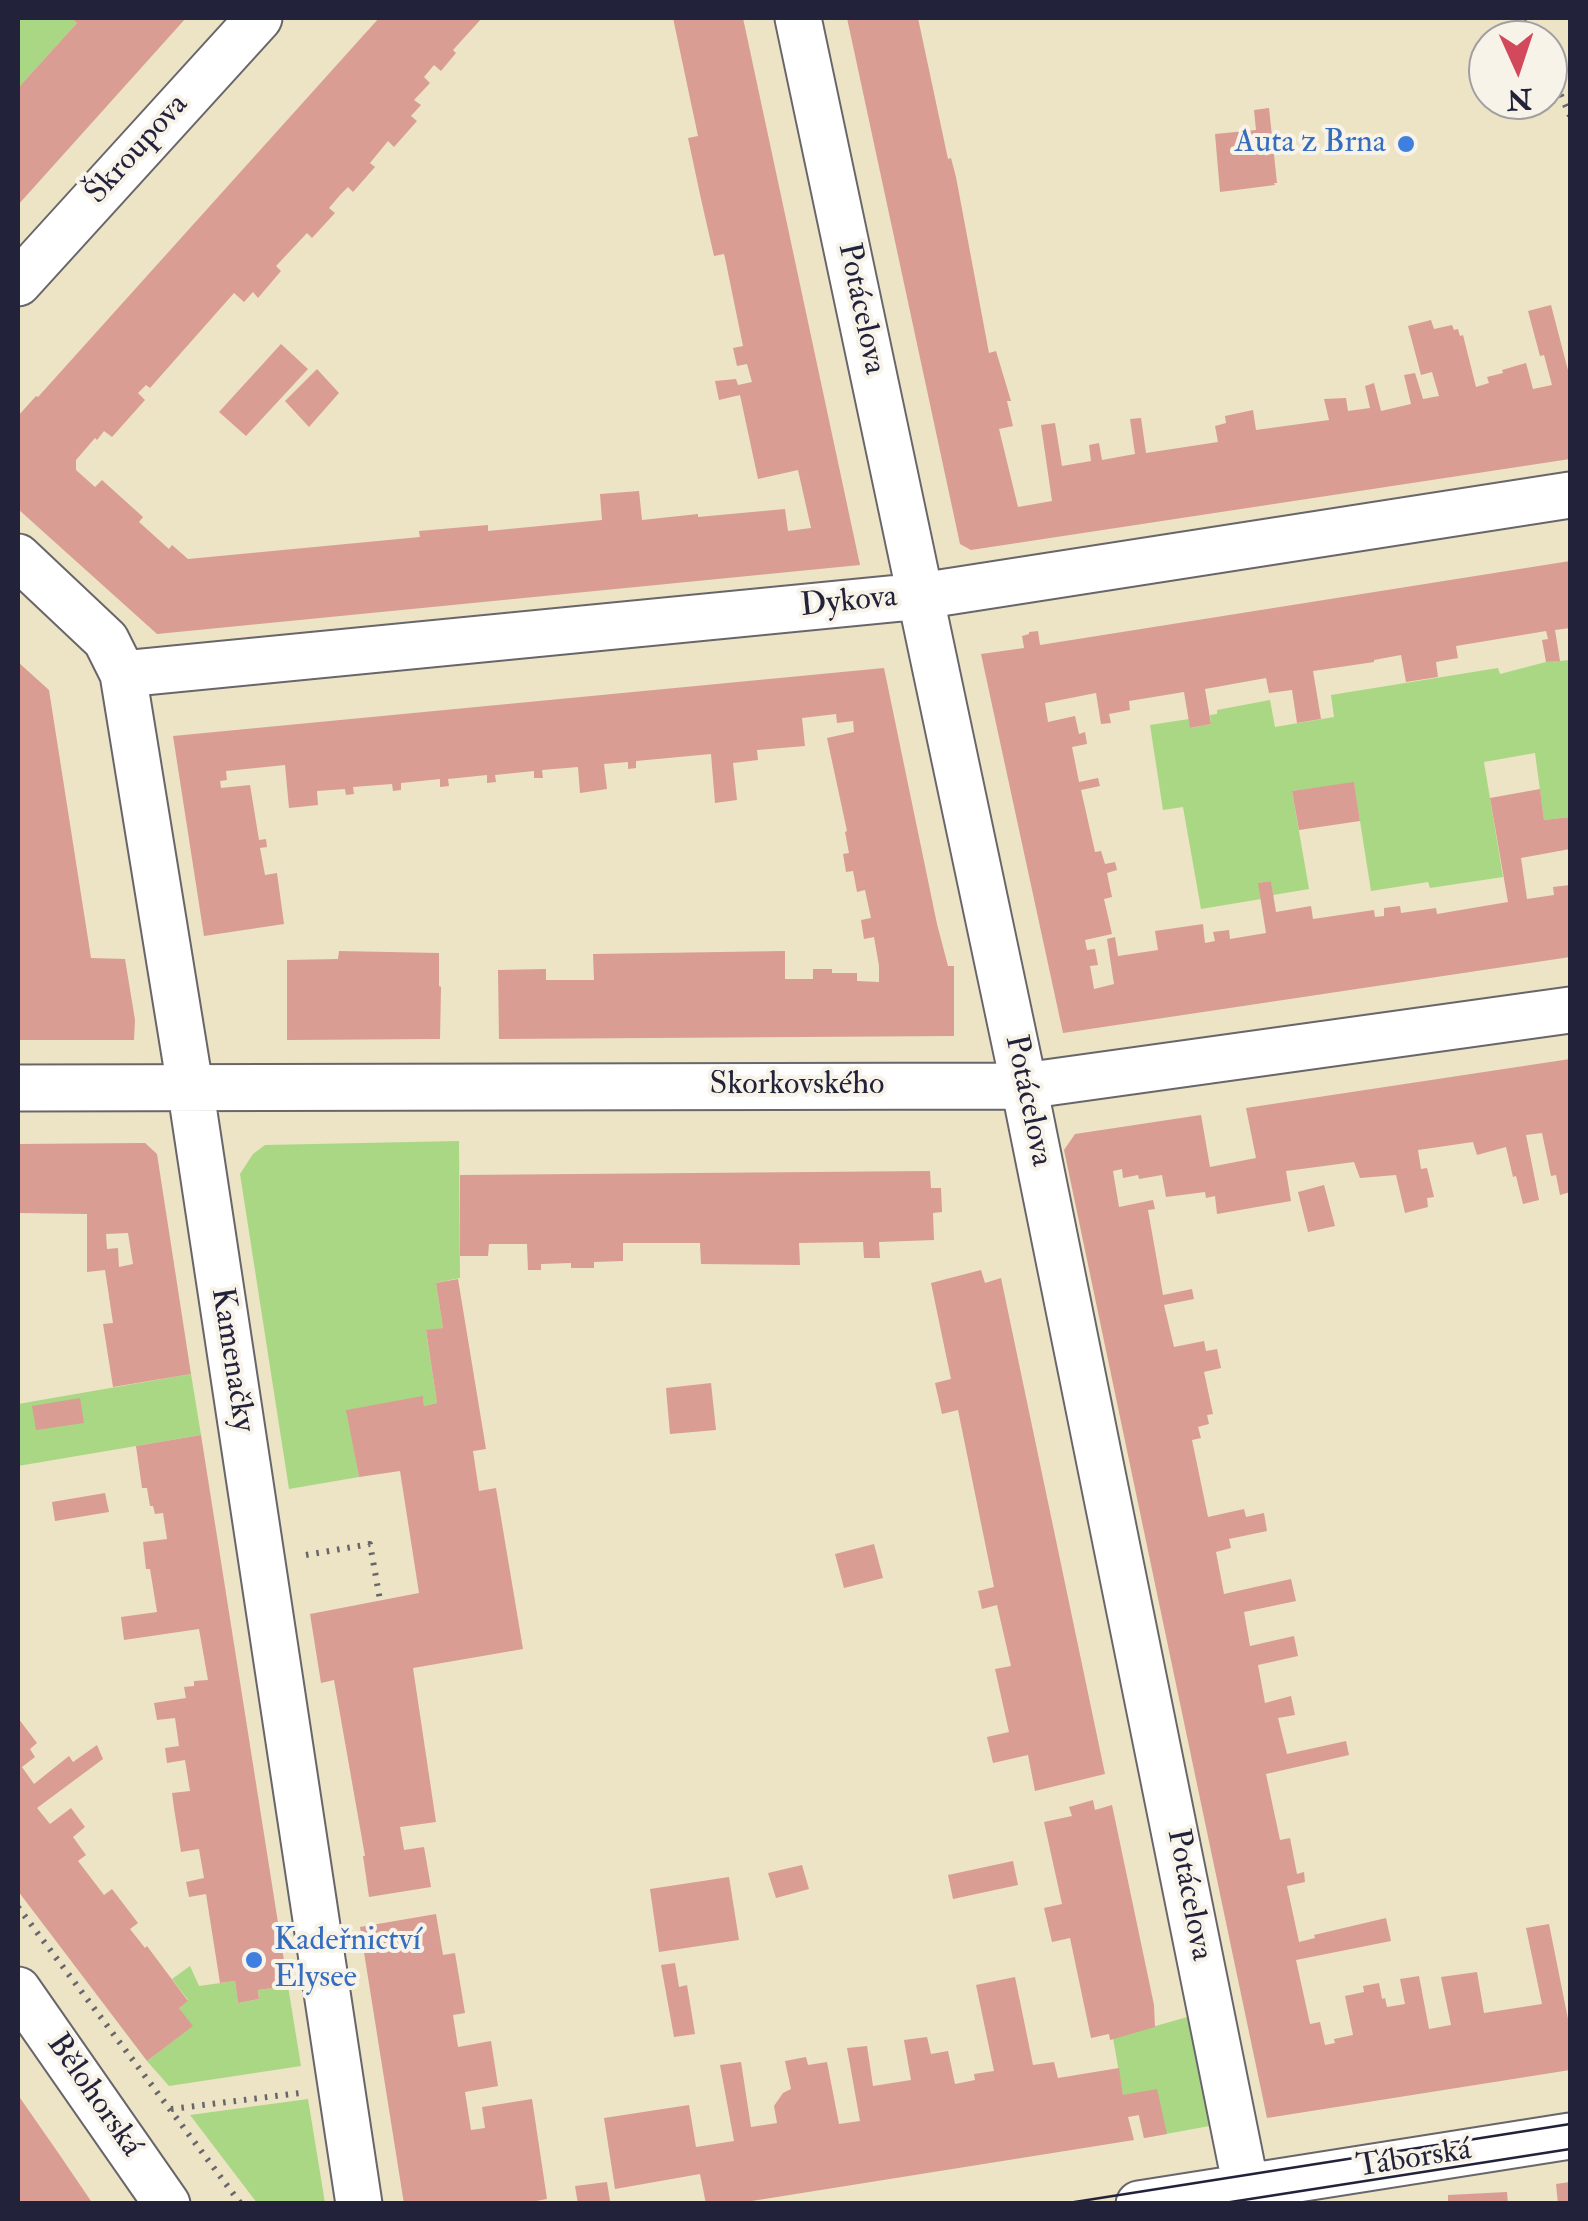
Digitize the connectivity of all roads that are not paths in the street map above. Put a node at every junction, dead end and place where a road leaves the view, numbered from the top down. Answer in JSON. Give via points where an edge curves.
{"nodes":[{"id":1,"x":259,"y":18,"type":"edge"},
{"id":2,"x":798,"y":18,"type":"edge"},
{"id":3,"x":18,"y":283,"type":"edge"},
{"id":4,"x":1570,"y":495,"type":"edge"},
{"id":5,"x":18,"y":557,"type":"edge"},
{"id":6,"x":921,"y":596,"type":"junction"},
{"id":7,"x":123,"y":674,"type":"junction"},
{"id":8,"x":1570,"y":1010,"type":"edge"},
{"id":9,"x":190,"y":1086,"type":"junction"},
{"id":10,"x":1024,"y":1086,"type":"junction"},
{"id":11,"x":18,"y":1088,"type":"edge"},
{"id":12,"x":18,"y":1990,"type":"edge"},
{"id":13,"x":1570,"y":2136,"type":"edge"},
{"id":14,"x":1246,"y":2187,"type":"junction"},
{"id":15,"x":167,"y":2204,"type":"edge"},
{"id":16,"x":359,"y":2204,"type":"edge"},
{"id":17,"x":1140,"y":2204,"type":"edge"}],
"edges":[{"from":1,"to":3,"type":"street","name":"Škroupova"},
{"from":2,"to":6,"type":"street","name":"Potácelova"},
{"from":4,"to":6,"type":"street","name":"Dykova"},
{"from":5,"to":7,"type":"street","name":"Kamenačky","via":[[106,640]]},
{"from":6,"to":7,"type":"street","name":"Dykova"},
{"from":6,"to":10,"type":"street","name":"Potácelova"},
{"from":7,"to":9,"type":"street","name":"Kamenačky"},
{"from":8,"to":10,"type":"street","name":"Skorkovského"},
{"from":9,"to":10,"type":"street","name":"Skorkovského"},
{"from":9,"to":11,"type":"street","name":"Skorkovského"},
{"from":9,"to":16,"type":"street","name":"Kamenačky"},
{"from":10,"to":14,"type":"street","name":"Potácelova"},
{"from":12,"to":15,"type":"street","name":"Bělohorská"},
{"from":13,"to":14,"type":"street","name":"Táborská"},
{"from":14,"to":17,"type":"street","name":"Táborská"}]}
